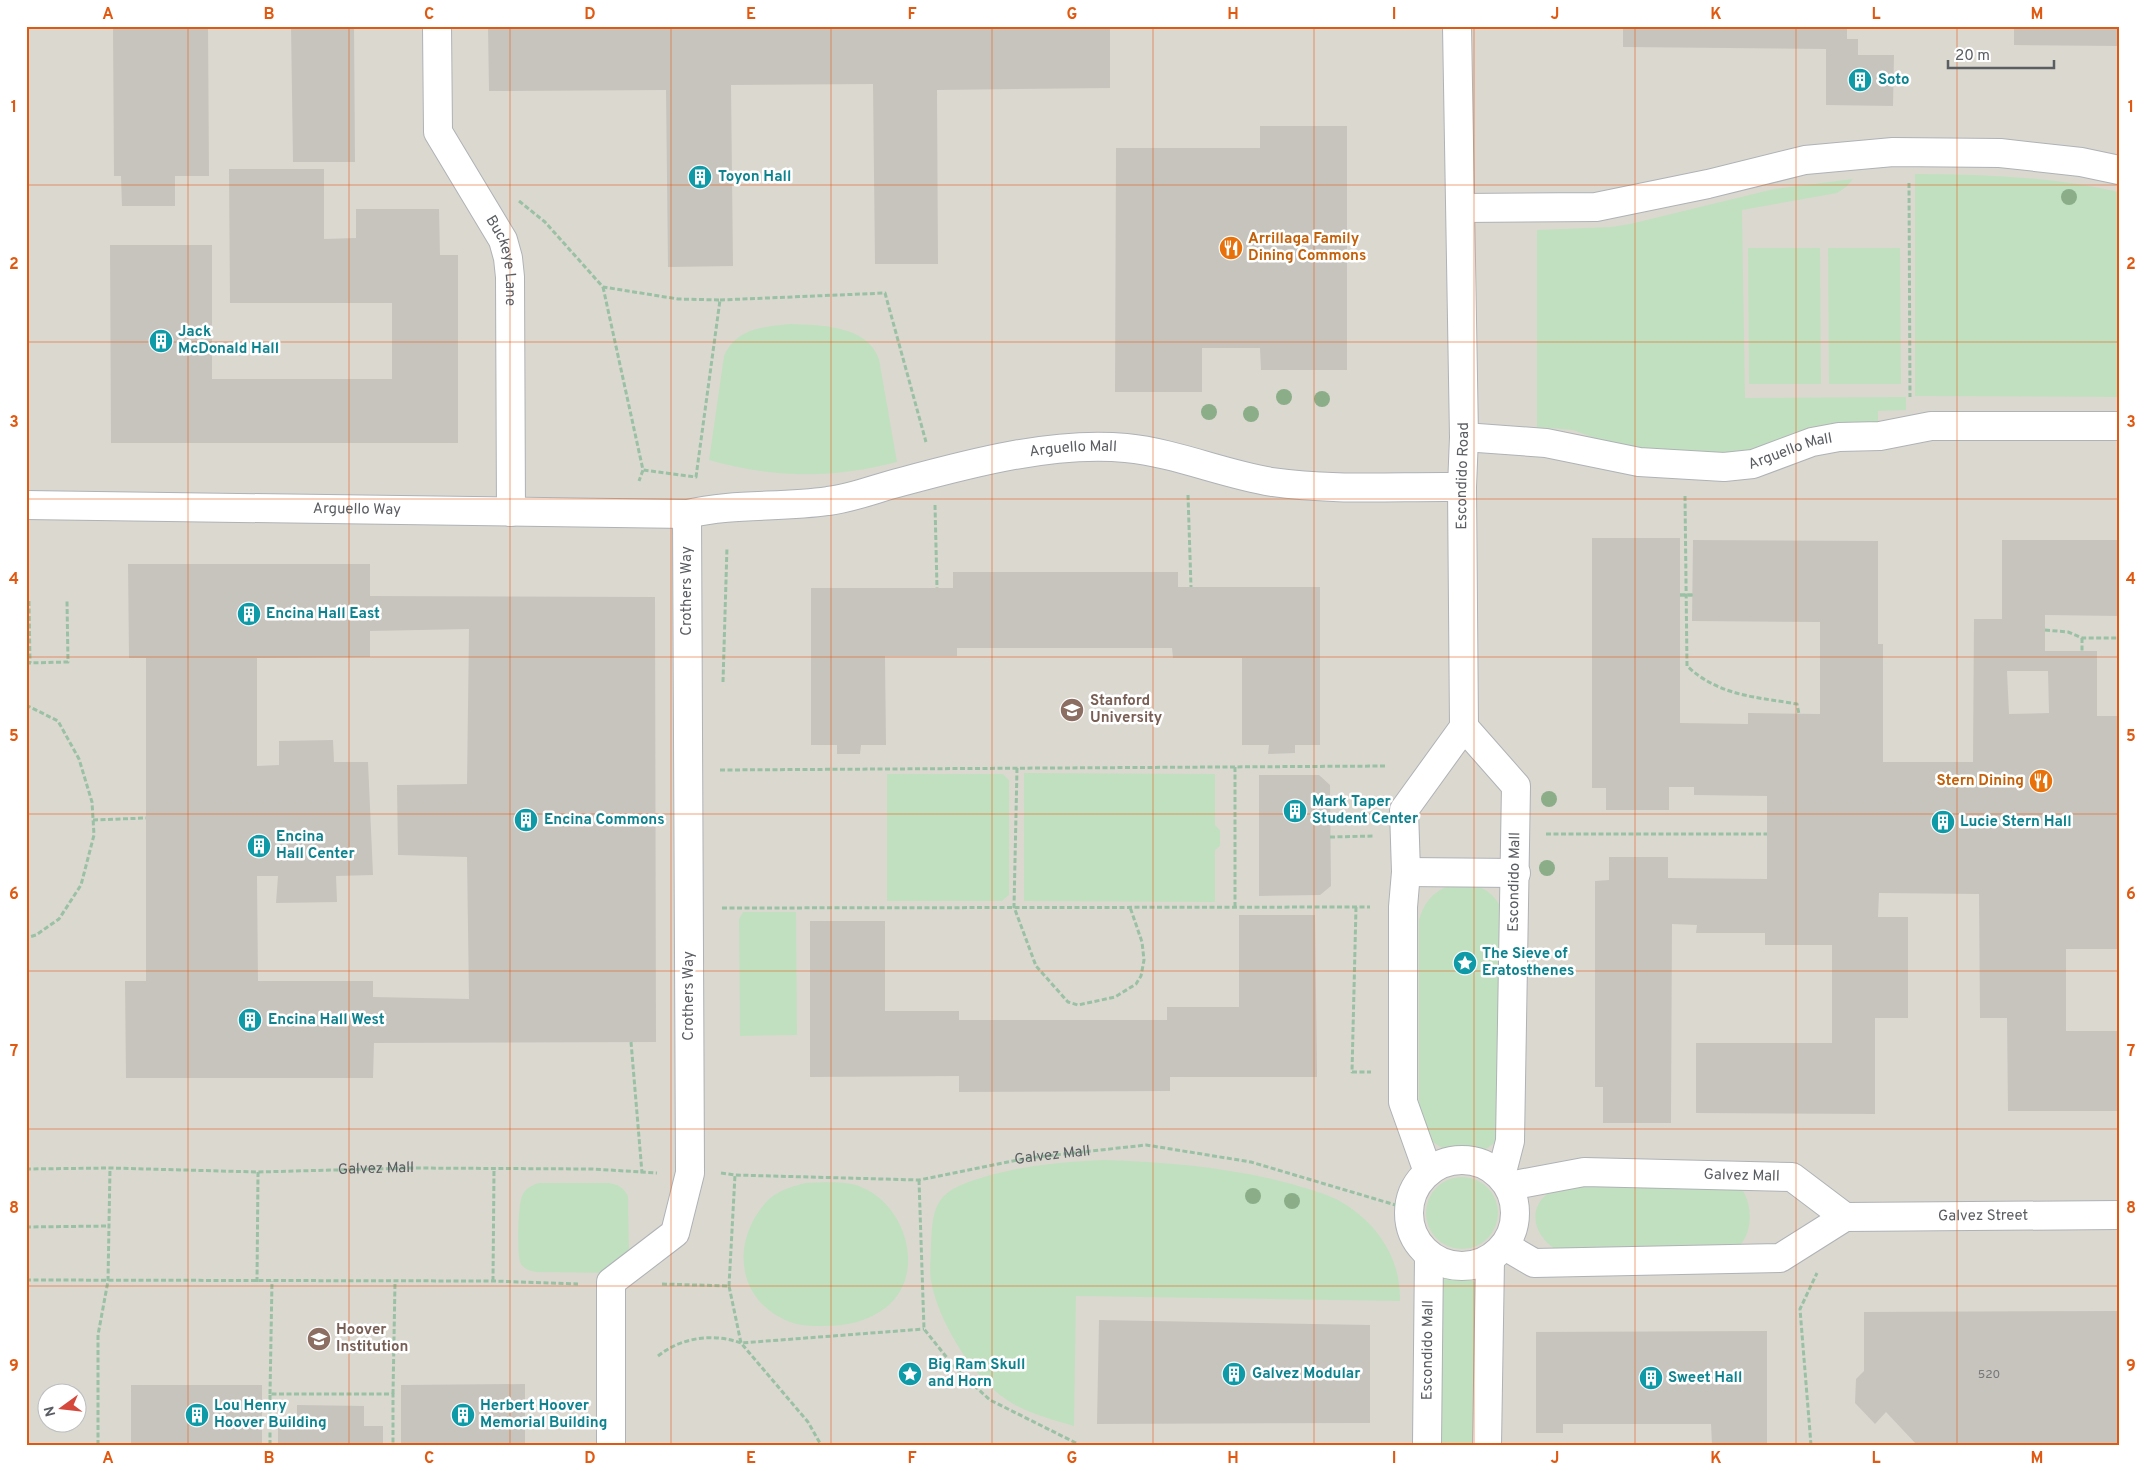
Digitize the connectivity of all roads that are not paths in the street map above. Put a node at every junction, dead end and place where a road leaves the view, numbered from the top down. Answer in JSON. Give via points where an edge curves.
{"nodes":[{"id":1,"x":437,"y":26,"type":"edge"},
{"id":2,"x":1457,"y":26,"type":"edge"},
{"id":3,"x":2119,"y":170,"type":"edge"},
{"id":4,"x":1461,"y":208,"type":"junction"},
{"id":5,"x":2119,"y":426,"type":"edge"},
{"id":6,"x":1464,"y":437,"type":"junction"},
{"id":7,"x":1462,"y":486,"type":"junction"},
{"id":8,"x":26,"y":505,"type":"edge"},
{"id":9,"x":511,"y":512,"type":"junction"},
{"id":10,"x":687,"y":514,"type":"junction"},
{"id":11,"x":1464,"y":727,"type":"junction"},
{"id":12,"x":1406,"y":872,"type":"junction"},
{"id":13,"x":1516,"y":873,"type":"junction"},
{"id":14,"x":1428,"y":1172,"type":"junction"},
{"id":15,"x":1505,"y":1181,"type":"junction"},
{"id":16,"x":2119,"y":1215,"type":"edge"},
{"id":17,"x":1845,"y":1216,"type":"junction"},
{"id":18,"x":1497,"y":1253,"type":"junction"},
{"id":19,"x":1429,"y":1256,"type":"junction"},
{"id":20,"x":611,"y":1445,"type":"edge"},
{"id":21,"x":1427,"y":1445,"type":"edge"},
{"id":22,"x":1487,"y":1445,"type":"edge"}],
"edges":[{"from":1,"to":9,"type":"street","name":"Buckeye Lane","via":[[438,132],[498,233],[508,258]]},
{"from":2,"to":4,"type":"street","name":"Escondido Road"},
{"from":3,"to":4,"type":"street","via":[[2000,152],[1909,152],[1805,160],[1596,207]]},
{"from":4,"to":6,"type":"street","name":"Escondido Road"},
{"from":5,"to":6,"type":"street","name":"Arguello Mall","via":[[1920,428],[1880,436],[1839,437],[1812,442],[1753,464],[1724,467],[1639,462],[1546,442]]},
{"from":6,"to":7,"type":"street","name":"Escondido Road"},
{"from":7,"to":10,"type":"street","name":"Arguello Mall","via":[[1357,488],[1272,482],[1126,448],[1052,448],[934,473],[829,501],[709,509]]},
{"from":7,"to":11,"type":"street","name":"Escondido Road"},
{"from":8,"to":9,"type":"street","name":"Arguello Way"},
{"from":9,"to":10,"type":"street","name":"Arguello Way"},
{"from":10,"to":20,"type":"street","name":"Crothers Way","via":[[690,1173],[675,1233],[611,1282]]},
{"from":11,"to":12,"type":"street","via":[[1404,810]]},
{"from":11,"to":13,"type":"street","name":"Escondido Mall","via":[[1516,786]]},
{"from":12,"to":13,"type":"street"},
{"from":12,"to":14,"type":"street","via":[[1403,907],[1403,1102]]},
{"from":13,"to":15,"type":"street","name":"Escondido Mall","via":[[1510,1141]]},
{"from":14,"to":15,"type":"street","via":[[1452,1160],[1465,1160],[1490,1168]]},
{"from":14,"to":19,"type":"street","via":[[1415,1188],[1409,1222],[1413,1235]]},
{"from":15,"to":17,"type":"street","name":"Galvez Mall","via":[[1584,1172],[1792,1177]]},
{"from":15,"to":18,"type":"street","via":[[1514,1199],[1516,1215],[1513,1232]]},
{"from":16,"to":17,"type":"street","name":"Galvez Street"},
{"from":17,"to":18,"type":"street","via":[[1780,1258],[1534,1264]]},
{"from":18,"to":19,"type":"street","via":[[1475,1266],[1459,1267]]},
{"from":18,"to":22,"type":"street"},
{"from":19,"to":21,"type":"street","name":"Escondido Mall"}]}
